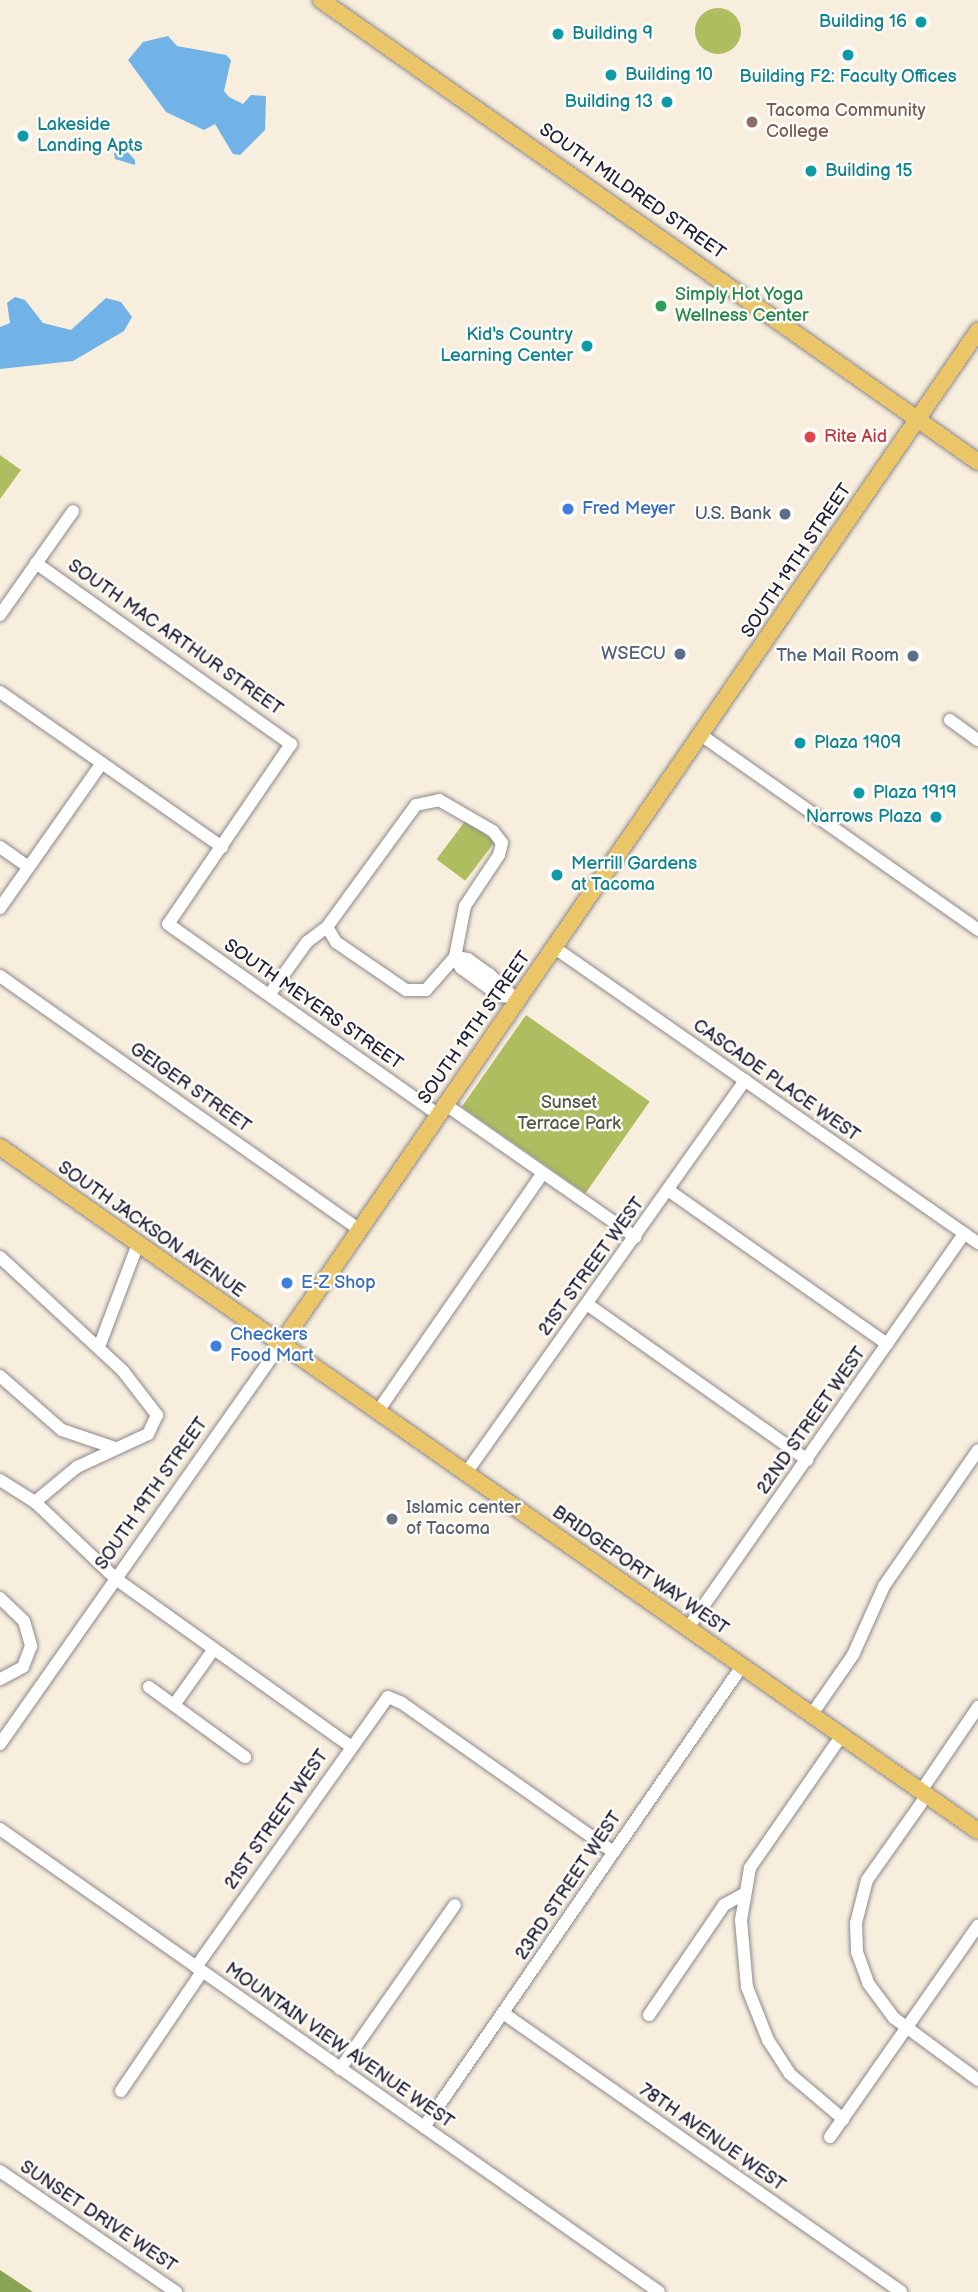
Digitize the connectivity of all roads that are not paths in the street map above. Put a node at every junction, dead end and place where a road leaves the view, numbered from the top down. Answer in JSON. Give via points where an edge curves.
{"nodes":[{"id":1,"x":321,"y":0,"type":"edge"},
{"id":2,"x":978,"y":331,"type":"edge"},
{"id":3,"x":919,"y":418,"type":"junction"},
{"id":4,"x":978,"y":462,"type":"edge"},
{"id":5,"x":73,"y":510,"type":"dead end"},
{"id":6,"x":36,"y":563,"type":"junction"},
{"id":7,"x":0,"y":615,"type":"edge"},
{"id":8,"x":0,"y":692,"type":"edge"},
{"id":9,"x":950,"y":720,"type":"dead end"},
{"id":10,"x":701,"y":735,"type":"junction"},
{"id":11,"x":978,"y":740,"type":"edge"},
{"id":12,"x":102,"y":763,"type":"junction"},
{"id":13,"x":0,"y":847,"type":"edge"},
{"id":14,"x":222,"y":847,"type":"junction"},
{"id":15,"x":29,"y":867,"type":"junction"},
{"id":16,"x":0,"y":908,"type":"edge"},
{"id":17,"x":327,"y":927,"type":"junction"},
{"id":18,"x":978,"y":930,"type":"edge"},
{"id":19,"x":555,"y":948,"type":"junction"},
{"id":20,"x":454,"y":957,"type":"junction"},
{"id":21,"x":0,"y":976,"type":"edge"},
{"id":22,"x":270,"y":995,"type":"junction"},
{"id":23,"x":515,"y":999,"type":"junction"},
{"id":24,"x":745,"y":1080,"type":"junction"},
{"id":25,"x":442,"y":1110,"type":"junction"},
{"id":26,"x":0,"y":1147,"type":"edge"},
{"id":27,"x":542,"y":1174,"type":"junction"},
{"id":28,"x":668,"y":1190,"type":"junction"},
{"id":29,"x":359,"y":1229,"type":"junction"},
{"id":30,"x":964,"y":1234,"type":"junction"},
{"id":31,"x":635,"y":1237,"type":"junction"},
{"id":32,"x":138,"y":1244,"type":"junction"},
{"id":33,"x":978,"y":1244,"type":"edge"},
{"id":34,"x":0,"y":1257,"type":"edge"},
{"id":35,"x":587,"y":1304,"type":"junction"},
{"id":36,"x":281,"y":1344,"type":"junction"},
{"id":37,"x":887,"y":1344,"type":"junction"},
{"id":38,"x":99,"y":1347,"type":"junction"},
{"id":39,"x":0,"y":1376,"type":"edge"},
{"id":40,"x":378,"y":1411,"type":"junction"},
{"id":41,"x":118,"y":1448,"type":"junction"},
{"id":42,"x":978,"y":1450,"type":"edge"},
{"id":43,"x":807,"y":1460,"type":"junction"},
{"id":44,"x":466,"y":1473,"type":"junction"},
{"id":45,"x":0,"y":1480,"type":"edge"},
{"id":46,"x":35,"y":1502,"type":"junction"},
{"id":47,"x":116,"y":1579,"type":"junction"},
{"id":48,"x":0,"y":1598,"type":"edge"},
{"id":49,"x":688,"y":1628,"type":"junction"},
{"id":50,"x":214,"y":1649,"type":"junction"},
{"id":51,"x":28,"y":1661,"type":"junction"},
{"id":52,"x":742,"y":1666,"type":"junction"},
{"id":53,"x":48,"y":1675,"type":"junction"},
{"id":54,"x":0,"y":1679,"type":"edge"},
{"id":55,"x":149,"y":1687,"type":"dead end"},
{"id":56,"x":174,"y":1705,"type":"junction"},
{"id":57,"x":978,"y":1707,"type":"edge"},
{"id":58,"x":813,"y":1714,"type":"junction"},
{"id":59,"x":842,"y":1735,"type":"junction"},
{"id":60,"x":0,"y":1744,"type":"edge"},
{"id":61,"x":350,"y":1746,"type":"junction"},
{"id":62,"x":245,"y":1757,"type":"dead end"},
{"id":63,"x":924,"y":1793,"type":"junction"},
{"id":64,"x":0,"y":1829,"type":"edge"},
{"id":65,"x":978,"y":1831,"type":"edge"},
{"id":66,"x":613,"y":1852,"type":"junction"},
{"id":67,"x":742,"y":1895,"type":"junction"},
{"id":68,"x":455,"y":1905,"type":"dead end"},
{"id":69,"x":978,"y":1926,"type":"edge"},
{"id":70,"x":199,"y":1969,"type":"junction"},
{"id":71,"x":503,"y":2013,"type":"junction"},
{"id":72,"x":649,"y":2015,"type":"dead end"},
{"id":73,"x":906,"y":2029,"type":"junction"},
{"id":74,"x":340,"y":2069,"type":"junction"},
{"id":75,"x":978,"y":2080,"type":"edge"},
{"id":76,"x":121,"y":2091,"type":"dead end"},
{"id":77,"x":842,"y":2119,"type":"junction"},
{"id":78,"x":424,"y":2127,"type":"junction"},
{"id":79,"x":830,"y":2137,"type":"dead end"},
{"id":80,"x":0,"y":2171,"type":"edge"},
{"id":81,"x":176,"y":2292,"type":"edge"},
{"id":82,"x":657,"y":2292,"type":"edge"},
{"id":83,"x":901,"y":2292,"type":"edge"}],
"edges":[{"from":1,"to":3,"type":"main road","name":"SOUTH MILDRED STREET"},
{"from":2,"to":3,"type":"main road","name":"SOUTH 19TH STREET"},
{"from":3,"to":4,"type":"main road","name":"SOUTH MILDRED STREET"},
{"from":3,"to":10,"type":"main road","name":"SOUTH 19TH STREET"},
{"from":5,"to":6,"type":"street"},
{"from":6,"to":7,"type":"street"},
{"from":6,"to":14,"type":"street","name":"SOUTH MAC ARTHUR STREET","via":[[291,744]]},
{"from":8,"to":12,"type":"street"},
{"from":9,"to":11,"type":"street"},
{"from":10,"to":18,"type":"street"},
{"from":10,"to":19,"type":"main road","name":"SOUTH 19TH STREET"},
{"from":12,"to":14,"type":"street"},
{"from":12,"to":15,"type":"street"},
{"from":13,"to":15,"type":"street"},
{"from":14,"to":22,"type":"street","name":"SOUTH MEYERS STREET","via":[[168,924]]},
{"from":15,"to":16,"type":"street"},
{"from":17,"to":20,"type":"street","via":[[337,942],[415,993],[429,988]]},
{"from":17,"to":20,"type":"street","via":[[410,811],[424,801],[439,800],[494,831],[502,843],[465,906]]},
{"from":17,"to":22,"type":"street","via":[[307,942]]},
{"from":19,"to":23,"type":"main road","name":"SOUTH 19TH STREET"},
{"from":19,"to":24,"type":"street","name":"CASCADE PLACE WEST"},
{"from":20,"to":23,"type":"street","via":[[474,964],[507,987]]},
{"from":21,"to":29,"type":"street","name":"GEIGER STREET"},
{"from":22,"to":25,"type":"street","name":"SOUTH MEYERS STREET"},
{"from":23,"to":25,"type":"main road","name":"SOUTH 19TH STREET"},
{"from":24,"to":28,"type":"street","name":"21ST STREET WEST"},
{"from":24,"to":30,"type":"street","name":"CASCADE PLACE WEST"},
{"from":25,"to":27,"type":"street","name":"SOUTH MEYERS STREET"},
{"from":25,"to":29,"type":"main road","name":"SOUTH 19TH STREET"},
{"from":26,"to":32,"type":"main road","name":"SOUTH JACKSON AVENUE"},
{"from":27,"to":31,"type":"street","name":"SOUTH MEYERS STREET"},
{"from":27,"to":40,"type":"street"},
{"from":28,"to":31,"type":"street","name":"21ST STREET WEST"},
{"from":28,"to":37,"type":"street"},
{"from":29,"to":36,"type":"main road","name":"SOUTH 19TH STREET"},
{"from":30,"to":33,"type":"street","name":"CASCADE PLACE WEST"},
{"from":30,"to":37,"type":"street","name":"22ND STREET WEST"},
{"from":31,"to":35,"type":"street","name":"21ST STREET WEST"},
{"from":32,"to":36,"type":"main road","name":"SOUTH JACKSON AVENUE"},
{"from":32,"to":38,"type":"street"},
{"from":34,"to":38,"type":"street"},
{"from":35,"to":43,"type":"street"},
{"from":35,"to":44,"type":"street","name":"21ST STREET WEST"},
{"from":36,"to":40,"type":"main road","name":"BRIDGEPORT WAY WEST"},
{"from":36,"to":47,"type":"street","name":"SOUTH 19TH STREET"},
{"from":37,"to":43,"type":"street","name":"22ND STREET WEST"},
{"from":38,"to":41,"type":"street","via":[[153,1404],[158,1418],[154,1429]]},
{"from":39,"to":41,"type":"street","via":[[69,1435]]},
{"from":40,"to":44,"type":"main road","name":"BRIDGEPORT WAY WEST"},
{"from":41,"to":46,"type":"street","via":[[70,1471]]},
{"from":42,"to":58,"type":"street","via":[[881,1591],[853,1655]]},
{"from":43,"to":49,"type":"street","name":"22ND STREET WEST"},
{"from":44,"to":49,"type":"main road","name":"BRIDGEPORT WAY WEST"},
{"from":45,"to":46,"type":"street"},
{"from":46,"to":47,"type":"street"},
{"from":47,"to":50,"type":"street"},
{"from":47,"to":53,"type":"street","name":"SOUTH 19TH STREET"},
{"from":48,"to":51,"type":"street","via":[[24,1621]]},
{"from":49,"to":52,"type":"main road","name":"BRIDGEPORT WAY WEST"},
{"from":50,"to":56,"type":"street"},
{"from":50,"to":61,"type":"street"},
{"from":51,"to":53,"type":"street"},
{"from":51,"to":54,"type":"street","via":[[16,1673]]},
{"from":52,"to":58,"type":"main road","name":"BRIDGEPORT WAY WEST"},
{"from":52,"to":66,"type":"street","name":"23RD STREET WEST"},
{"from":53,"to":60,"type":"street","name":"SOUTH 19TH STREET"},
{"from":55,"to":56,"type":"street"},
{"from":56,"to":62,"type":"street"},
{"from":57,"to":63,"type":"street"},
{"from":58,"to":59,"type":"main road","name":"BRIDGEPORT WAY WEST"},
{"from":59,"to":63,"type":"main road","name":"BRIDGEPORT WAY WEST"},
{"from":59,"to":67,"type":"street","via":[[755,1859]]},
{"from":61,"to":66,"type":"street","name":"21ST STREET WEST","via":[[380,1703],[390,1697]]},
{"from":61,"to":70,"type":"street","name":"21ST STREET WEST"},
{"from":63,"to":65,"type":"main road","name":"BRIDGEPORT WAY WEST"},
{"from":63,"to":73,"type":"street","via":[[871,1873],[856,1923],[857,1952],[865,1976]]},
{"from":64,"to":70,"type":"street","name":"MOUNTAIN VIEW AVENUE WEST"},
{"from":66,"to":71,"type":"street","name":"23RD STREET WEST"},
{"from":67,"to":72,"type":"street","via":[[724,1905]]},
{"from":67,"to":77,"type":"street","via":[[744,1971],[759,2021],[790,2074]]},
{"from":68,"to":74,"type":"street"},
{"from":69,"to":73,"type":"street"},
{"from":70,"to":74,"type":"street","name":"MOUNTAIN VIEW AVENUE WEST"},
{"from":70,"to":76,"type":"street","name":"21ST STREET WEST"},
{"from":71,"to":78,"type":"street","name":"23RD STREET WEST"},
{"from":71,"to":83,"type":"street","name":"78TH AVENUE WEST"},
{"from":73,"to":75,"type":"street"},
{"from":73,"to":77,"type":"street"},
{"from":74,"to":78,"type":"street","name":"MOUNTAIN VIEW AVENUE WEST"},
{"from":77,"to":79,"type":"street"},
{"from":78,"to":82,"type":"street","name":"MOUNTAIN VIEW AVENUE WEST"},
{"from":80,"to":81,"type":"street","name":"SUNSET DRIVE WEST"}]}
